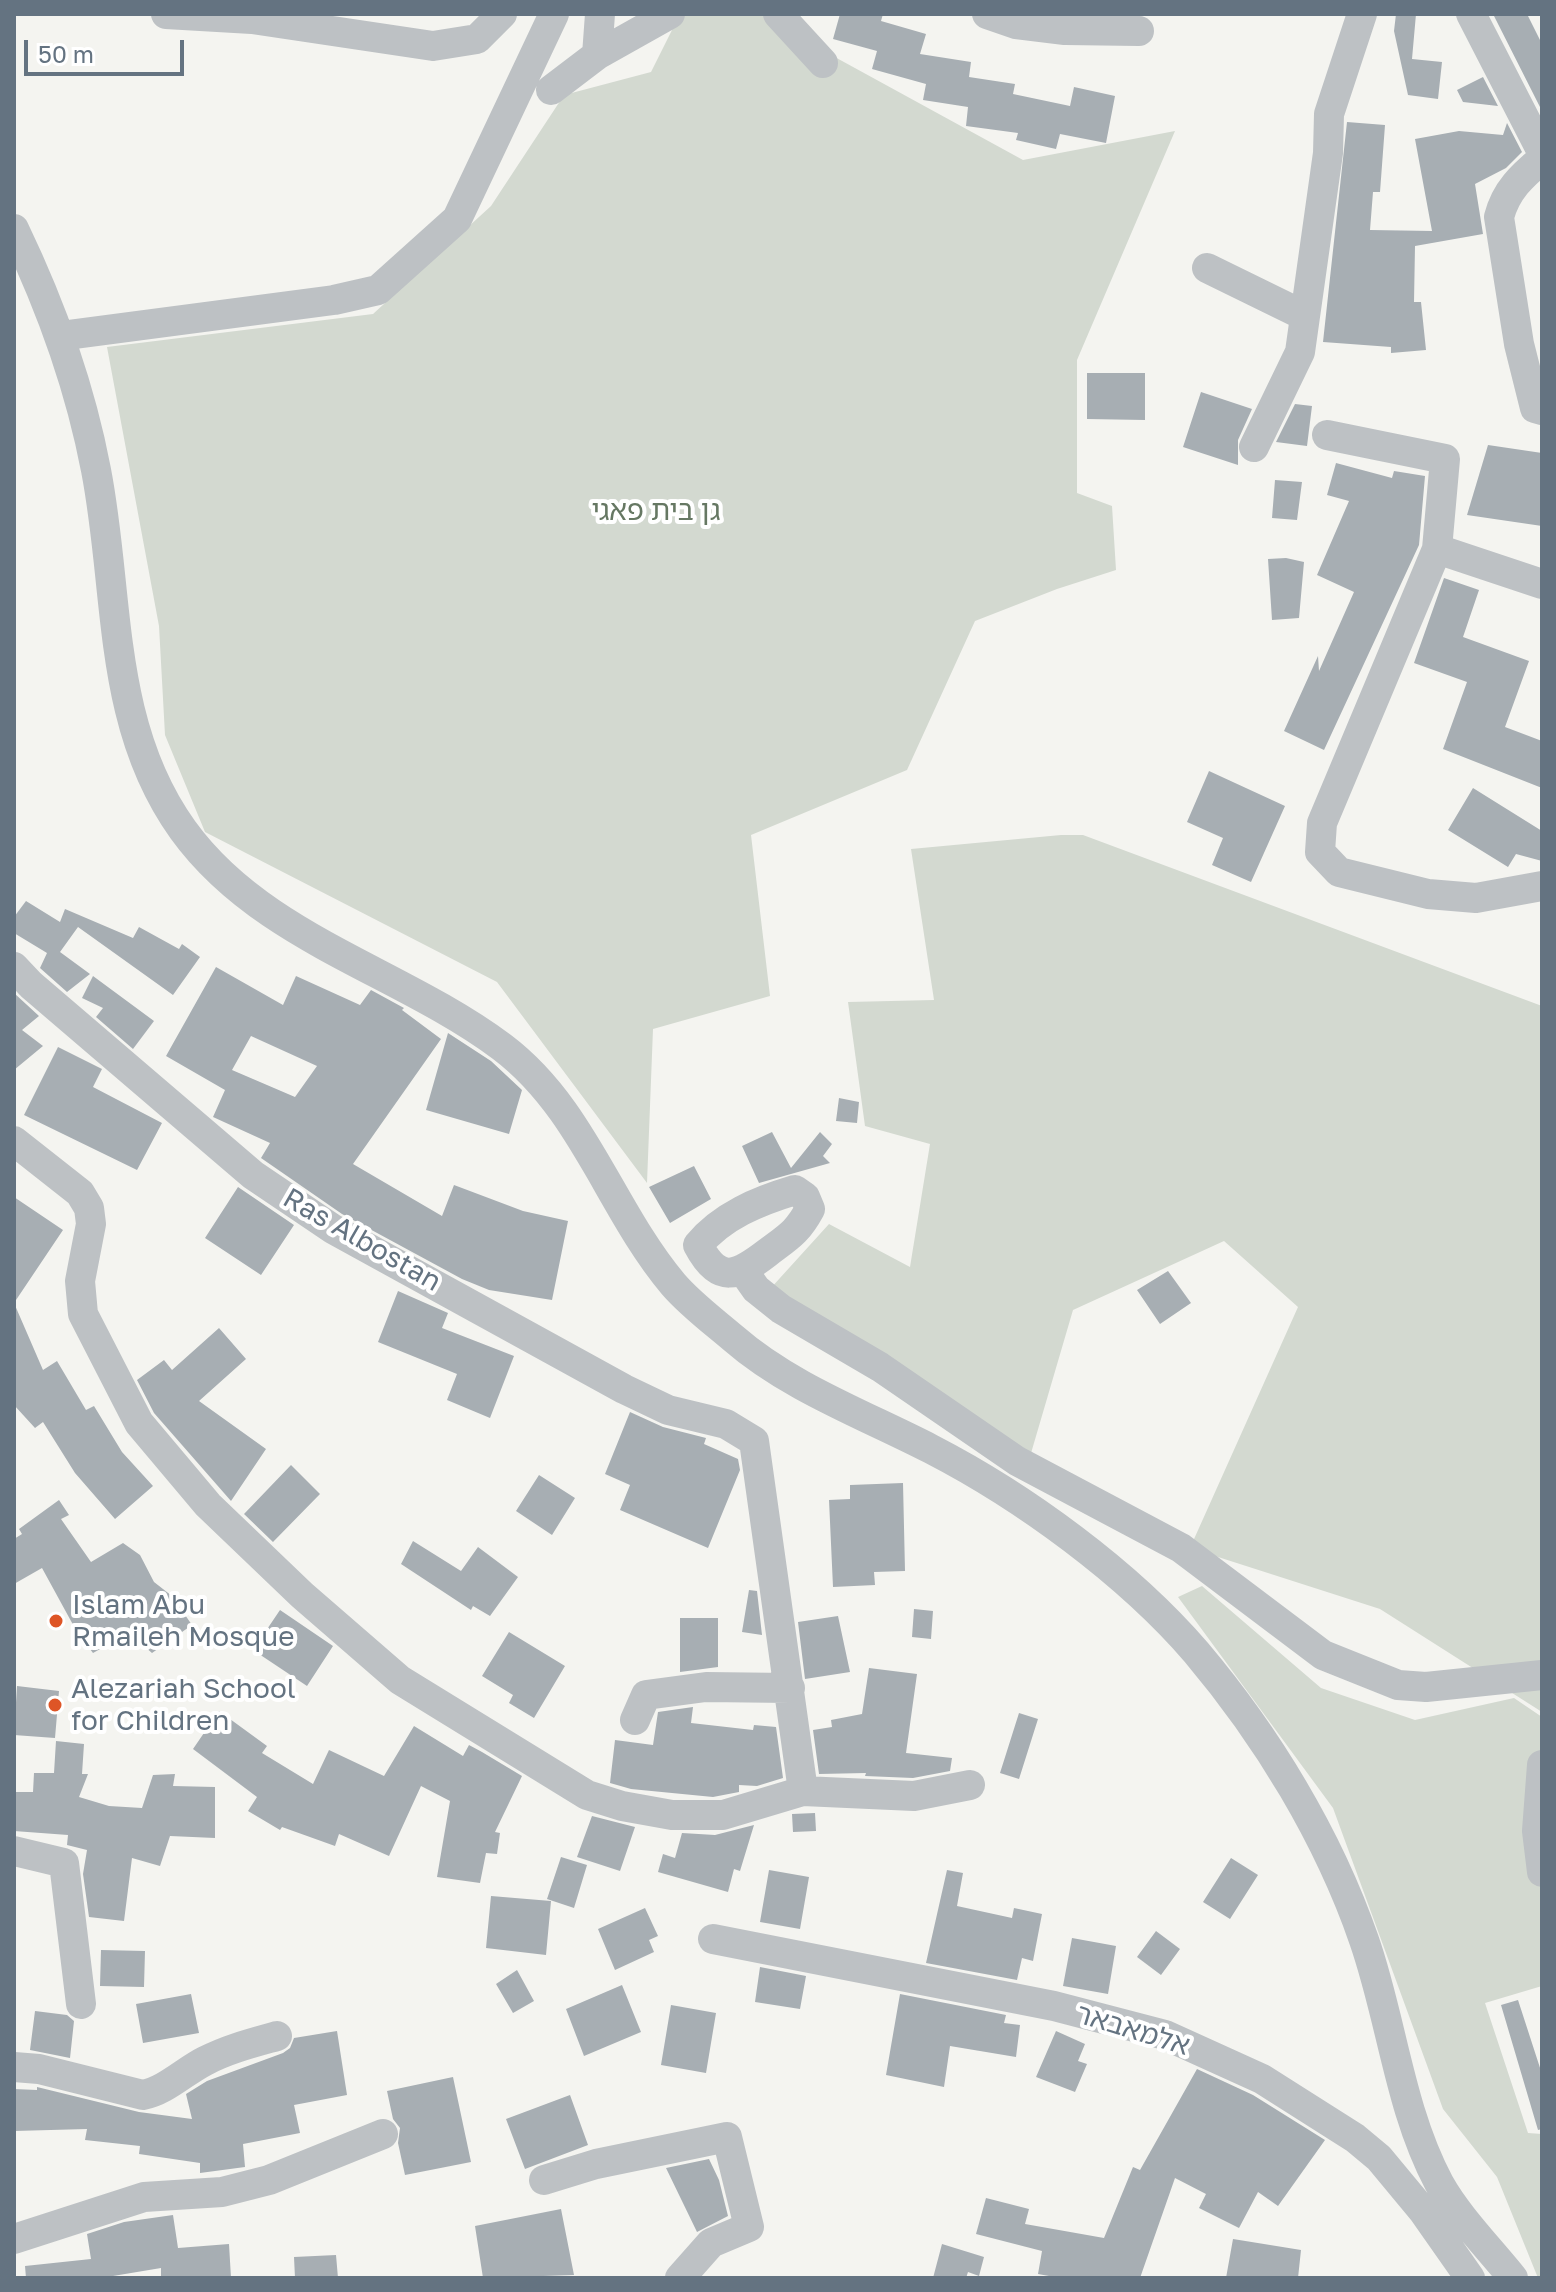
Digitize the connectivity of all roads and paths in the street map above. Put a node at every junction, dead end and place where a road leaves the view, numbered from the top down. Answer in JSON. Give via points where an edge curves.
{"nodes":[{"id":1,"x":166,"y":14,"type":"edge"},
{"id":2,"x":502,"y":14,"type":"edge"},
{"id":3,"x":554,"y":14,"type":"edge"},
{"id":4,"x":600,"y":14,"type":"edge"},
{"id":5,"x":670,"y":14,"type":"edge"},
{"id":6,"x":778,"y":14,"type":"edge"},
{"id":7,"x":987,"y":14,"type":"edge"},
{"id":8,"x":1362,"y":14,"type":"edge"},
{"id":9,"x":1471,"y":14,"type":"edge"},
{"id":10,"x":1139,"y":31,"type":"dead end"},
{"id":11,"x":597,"y":55,"type":"junction"},
{"id":12,"x":823,"y":63,"type":"dead end"},
{"id":13,"x":551,"y":90,"type":"dead end"},
{"id":14,"x":1542,"y":152,"type":"edge"},
{"id":15,"x":1542,"y":159,"type":"edge"},
{"id":16,"x":14,"y":229,"type":"edge"},
{"id":17,"x":1207,"y":268,"type":"dead end"},
{"id":18,"x":1305,"y":316,"type":"junction"},
{"id":19,"x":60,"y":336,"type":"junction"},
{"id":20,"x":1542,"y":410,"type":"edge"},
{"id":21,"x":1327,"y":435,"type":"dead end"},
{"id":22,"x":1254,"y":447,"type":"dead end"},
{"id":23,"x":1437,"y":549,"type":"junction"},
{"id":24,"x":1542,"y":584,"type":"edge"},
{"id":25,"x":1542,"y":886,"type":"edge"},
{"id":26,"x":14,"y":967,"type":"edge"},
{"id":27,"x":14,"y":1141,"type":"edge"},
{"id":28,"x":744,"y":1272,"type":"dead end"},
{"id":29,"x":1061,"y":1485,"type":"junction"},
{"id":30,"x":1041,"y":1517,"type":"junction"},
{"id":31,"x":1542,"y":1675,"type":"edge"},
{"id":32,"x":790,"y":1688,"type":"junction"},
{"id":33,"x":635,"y":1720,"type":"dead end"},
{"id":34,"x":1542,"y":1765,"type":"edge"},
{"id":35,"x":970,"y":1785,"type":"dead end"},
{"id":36,"x":803,"y":1791,"type":"junction"},
{"id":37,"x":14,"y":1851,"type":"edge"},
{"id":38,"x":1542,"y":1872,"type":"edge"},
{"id":39,"x":713,"y":1939,"type":"dead end"},
{"id":40,"x":81,"y":2004,"type":"dead end"},
{"id":41,"x":277,"y":2036,"type":"dead end"},
{"id":42,"x":14,"y":2067,"type":"edge"},
{"id":43,"x":383,"y":2134,"type":"dead end"},
{"id":44,"x":544,"y":2180,"type":"dead end"},
{"id":45,"x":14,"y":2239,"type":"edge"},
{"id":46,"x":680,"y":2278,"type":"edge"},
{"id":47,"x":1470,"y":2278,"type":"edge"},
{"id":48,"x":1513,"y":2278,"type":"edge"}],
"edges":[{"from":1,"to":2,"type":"street","via":[[252,19],[433,46],[477,39]]},
{"from":3,"to":19,"type":"street","via":[[457,219],[378,290]]},
{"from":4,"to":11,"type":"street"},
{"from":5,"to":11,"type":"street"},
{"from":6,"to":12,"type":"street"},
{"from":7,"to":10,"type":"street","via":[[1065,30]]},
{"from":8,"to":18,"type":"street","via":[[1331,104]]},
{"from":9,"to":14,"type":"street"},
{"from":11,"to":13,"type":"street"},
{"from":15,"to":20,"type":"street","via":[[1514,183],[1499,217],[1519,344],[1535,408]]},
{"from":16,"to":19,"type":"street"},
{"from":17,"to":18,"type":"street"},
{"from":18,"to":22,"type":"street","via":[[1300,352]]},
{"from":19,"to":30,"type":"street","via":[[97,474],[127,710],[147,767],[182,829],[215,868],[314,942],[431,999],[510,1053],[569,1117],[675,1287],[741,1345],[799,1383],[940,1454]]},
{"from":21,"to":23,"type":"street","via":[[1445,459]]},
{"from":23,"to":24,"type":"street"},
{"from":23,"to":25,"type":"street","via":[[1322,823],[1320,852],[1339,872],[1428,894],[1476,898]]},
{"from":26,"to":32,"type":"street","name":"Ras Albostan","via":[[253,1175],[333,1229],[624,1389],[668,1410],[726,1424],[754,1441]]},
{"from":27,"to":36,"type":"street","via":[[80,1193],[89,1208],[80,1281],[83,1314],[139,1423],[208,1505],[400,1680],[587,1795],[622,1806],[672,1815],[723,1815]]},
{"from":28,"to":29,"type":"street","via":[[781,1309]]},
{"from":29,"to":30,"type":"street"},
{"from":29,"to":31,"type":"street","via":[[1181,1548],[1323,1655],[1372,1677],[1426,1687]]},
{"from":30,"to":48,"type":"street","via":[[1119,1578],[1192,1648],[1253,1725],[1314,1824],[1364,1940],[1413,2120],[1441,2186]]},
{"from":32,"to":33,"type":"street","via":[[706,1687],[646,1695]]},
{"from":32,"to":36,"type":"street"},
{"from":34,"to":38,"type":"street","via":[[1537,1831]]},
{"from":35,"to":36,"type":"street","via":[[914,1796]]},
{"from":37,"to":40,"type":"street","via":[[64,1863]]},
{"from":39,"to":47,"type":"street","name":"אלמאבאר","via":[[1054,2006],[1165,2035],[1262,2079],[1355,2138],[1423,2211]]},
{"from":41,"to":42,"type":"street","via":[[230,2049],[143,2095]]},
{"from":43,"to":45,"type":"street","via":[[269,2180],[222,2192],[144,2197]]},
{"from":44,"to":46,"type":"street","via":[[727,2137],[749,2227],[711,2243]]}]}
